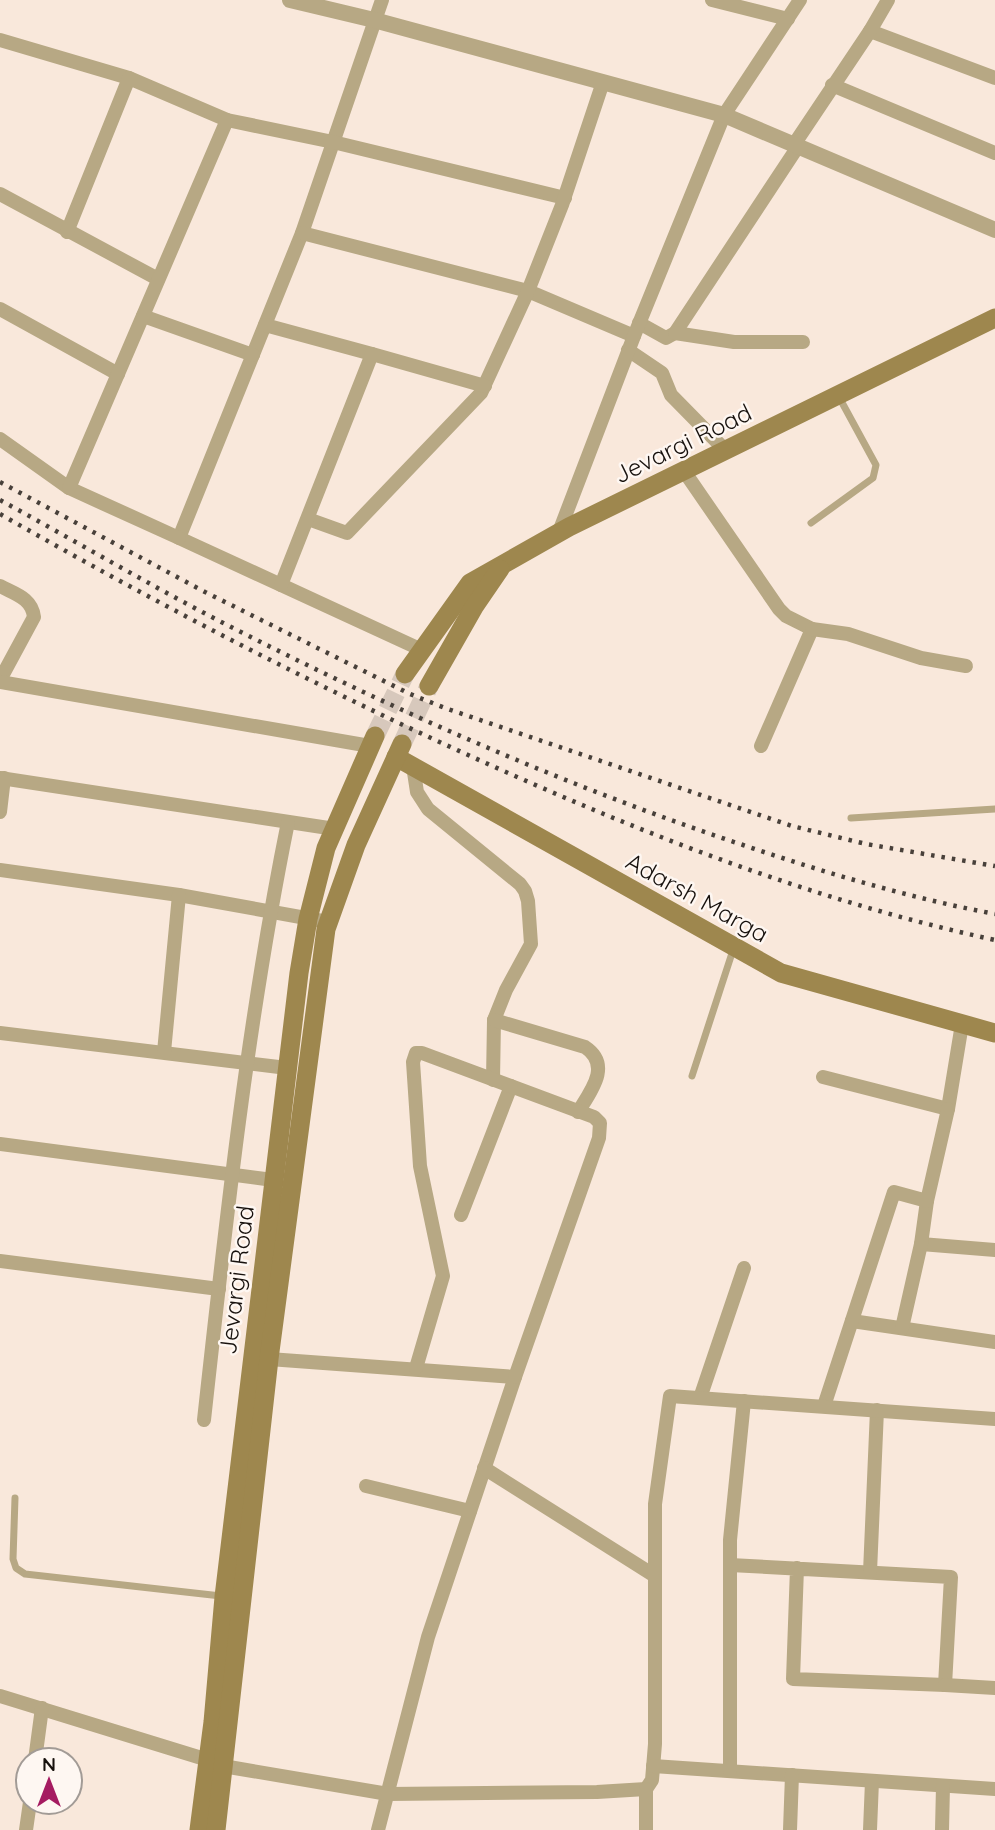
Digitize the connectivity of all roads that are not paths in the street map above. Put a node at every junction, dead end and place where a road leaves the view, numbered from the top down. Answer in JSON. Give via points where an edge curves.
{"nodes":[{"id":1,"x":290,"y":0,"type":"edge"},
{"id":2,"x":382,"y":0,"type":"edge"},
{"id":3,"x":712,"y":0,"type":"edge"},
{"id":4,"x":800,"y":0,"type":"edge"},
{"id":5,"x":888,"y":0,"type":"edge"},
{"id":6,"x":788,"y":19,"type":"junction"},
{"id":7,"x":374,"y":20,"type":"junction"},
{"id":8,"x":870,"y":31,"type":"junction"},
{"id":9,"x":0,"y":40,"type":"edge"},
{"id":10,"x":129,"y":78,"type":"junction"},
{"id":11,"x":995,"y":78,"type":"edge"},
{"id":12,"x":603,"y":82,"type":"junction"},
{"id":13,"x":832,"y":85,"type":"junction"},
{"id":14,"x":724,"y":115,"type":"junction"},
{"id":15,"x":227,"y":120,"type":"junction"},
{"id":16,"x":332,"y":142,"type":"junction"},
{"id":17,"x":795,"y":147,"type":"junction"},
{"id":18,"x":995,"y":153,"type":"edge"},
{"id":19,"x":0,"y":194,"type":"edge"},
{"id":20,"x":565,"y":198,"type":"junction"},
{"id":21,"x":995,"y":230,"type":"edge"},
{"id":22,"x":67,"y":232,"type":"junction"},
{"id":23,"x":302,"y":233,"type":"junction"},
{"id":24,"x":158,"y":279,"type":"junction"},
{"id":25,"x":528,"y":290,"type":"junction"},
{"id":26,"x":0,"y":309,"type":"edge"},
{"id":27,"x":143,"y":316,"type":"junction"},
{"id":28,"x":995,"y":318,"type":"edge"},
{"id":29,"x":265,"y":325,"type":"junction"},
{"id":30,"x":675,"y":333,"type":"junction"},
{"id":31,"x":633,"y":336,"type":"junction"},
{"id":32,"x":803,"y":342,"type":"dead end"},
{"id":33,"x":253,"y":355,"type":"junction"},
{"id":34,"x":372,"y":355,"type":"junction"},
{"id":35,"x":118,"y":374,"type":"junction"},
{"id":36,"x":485,"y":386,"type":"junction"},
{"id":37,"x":838,"y":395,"type":"junction"},
{"id":38,"x":0,"y":439,"type":"edge"},
{"id":39,"x":726,"y":451,"type":"junction"},
{"id":40,"x":684,"y":471,"type":"junction"},
{"id":41,"x":69,"y":488,"type":"junction"},
{"id":42,"x":308,"y":519,"type":"junction"},
{"id":43,"x":811,"y":523,"type":"dead end"},
{"id":44,"x":559,"y":532,"type":"junction"},
{"id":45,"x":179,"y":538,"type":"junction"},
{"id":46,"x":502,"y":566,"type":"junction"},
{"id":47,"x":281,"y":585,"type":"junction"},
{"id":48,"x":0,"y":586,"type":"edge"},
{"id":49,"x":813,"y":629,"type":"junction"},
{"id":50,"x":422,"y":650,"type":"junction"},
{"id":51,"x":966,"y":666,"type":"dead end"},
{"id":52,"x":405,"y":674,"type":"tunnel mouth"},
{"id":53,"x":0,"y":681,"type":"edge"},
{"id":54,"x":429,"y":686,"type":"tunnel mouth"},
{"id":55,"x":373,"y":741,"type":"joint"},
{"id":56,"x":761,"y":746,"type":"dead end"},
{"id":57,"x":403,"y":755,"type":"junction"},
{"id":58,"x":2,"y":778,"type":"edge"},
{"id":59,"x":995,"y":808,"type":"edge"},
{"id":60,"x":0,"y":812,"type":"edge"},
{"id":61,"x":851,"y":818,"type":"dead end"},
{"id":62,"x":288,"y":821,"type":"junction"},
{"id":63,"x":335,"y":829,"type":"junction"},
{"id":64,"x":0,"y":870,"type":"edge"},
{"id":65,"x":179,"y":895,"type":"junction"},
{"id":66,"x":270,"y":912,"type":"junction"},
{"id":67,"x":308,"y":919,"type":"junction"},
{"id":68,"x":328,"y":922,"type":"junction"},
{"id":69,"x":734,"y":947,"type":"junction"},
{"id":70,"x":494,"y":1020,"type":"junction"},
{"id":71,"x":962,"y":1024,"type":"junction"},
{"id":72,"x":0,"y":1033,"type":"edge"},
{"id":73,"x":995,"y":1033,"type":"edge"},
{"id":74,"x":164,"y":1052,"type":"junction"},
{"id":75,"x":247,"y":1062,"type":"junction"},
{"id":76,"x":287,"y":1068,"type":"junction"},
{"id":77,"x":692,"y":1076,"type":"dead end"},
{"id":78,"x":823,"y":1077,"type":"dead end"},
{"id":79,"x":493,"y":1080,"type":"junction"},
{"id":80,"x":511,"y":1086,"type":"junction"},
{"id":81,"x":948,"y":1109,"type":"junction"},
{"id":82,"x":578,"y":1112,"type":"junction"},
{"id":83,"x":0,"y":1144,"type":"edge"},
{"id":84,"x":231,"y":1174,"type":"junction"},
{"id":85,"x":274,"y":1180,"type":"junction"},
{"id":86,"x":927,"y":1202,"type":"junction"},
{"id":87,"x":461,"y":1215,"type":"dead end"},
{"id":88,"x":921,"y":1244,"type":"junction"},
{"id":89,"x":995,"y":1250,"type":"edge"},
{"id":90,"x":0,"y":1261,"type":"edge"},
{"id":91,"x":744,"y":1268,"type":"dead end"},
{"id":92,"x":219,"y":1289,"type":"junction"},
{"id":93,"x":852,"y":1321,"type":"junction"},
{"id":94,"x":902,"y":1328,"type":"junction"},
{"id":95,"x":995,"y":1342,"type":"edge"},
{"id":96,"x":269,"y":1359,"type":"junction"},
{"id":97,"x":416,"y":1368,"type":"junction"},
{"id":98,"x":515,"y":1377,"type":"junction"},
{"id":99,"x":700,"y":1398,"type":"junction"},
{"id":100,"x":744,"y":1401,"type":"junction"},
{"id":101,"x":824,"y":1406,"type":"junction"},
{"id":102,"x":877,"y":1410,"type":"junction"},
{"id":103,"x":995,"y":1419,"type":"edge"},
{"id":104,"x":204,"y":1420,"type":"dead end"},
{"id":105,"x":484,"y":1468,"type":"junction"},
{"id":106,"x":366,"y":1486,"type":"dead end"},
{"id":107,"x":15,"y":1498,"type":"dead end"},
{"id":108,"x":470,"y":1511,"type":"junction"},
{"id":109,"x":730,"y":1565,"type":"junction"},
{"id":110,"x":797,"y":1569,"type":"junction"},
{"id":111,"x":870,"y":1572,"type":"junction"},
{"id":112,"x":655,"y":1576,"type":"junction"},
{"id":113,"x":223,"y":1597,"type":"junction"},
{"id":114,"x":945,"y":1685,"type":"junction"},
{"id":115,"x":995,"y":1688,"type":"edge"},
{"id":116,"x":0,"y":1696,"type":"edge"},
{"id":117,"x":42,"y":1708,"type":"junction"},
{"id":118,"x":37,"y":1746,"type":"edge"},
{"id":119,"x":215,"y":1763,"type":"junction"},
{"id":120,"x":653,"y":1766,"type":"junction"},
{"id":121,"x":730,"y":1771,"type":"junction"},
{"id":122,"x":792,"y":1775,"type":"junction"},
{"id":123,"x":872,"y":1781,"type":"junction"},
{"id":124,"x":943,"y":1786,"type":"junction"},
{"id":125,"x":646,"y":1789,"type":"junction"},
{"id":126,"x":995,"y":1789,"type":"edge"},
{"id":127,"x":388,"y":1794,"type":"junction"},
{"id":128,"x":200,"y":1830,"type":"edge"},
{"id":129,"x":216,"y":1830,"type":"edge"},
{"id":130,"x":379,"y":1830,"type":"edge"},
{"id":131,"x":646,"y":1830,"type":"edge"},
{"id":132,"x":790,"y":1830,"type":"edge"},
{"id":133,"x":870,"y":1830,"type":"edge"},
{"id":134,"x":942,"y":1830,"type":"edge"}],
"edges":[{"from":1,"to":7,"type":"street"},
{"from":2,"to":7,"type":"street"},
{"from":3,"to":6,"type":"street"},
{"from":4,"to":6,"type":"street"},
{"from":5,"to":8,"type":"street"},
{"from":6,"to":14,"type":"street"},
{"from":7,"to":12,"type":"street"},
{"from":7,"to":16,"type":"street"},
{"from":8,"to":11,"type":"street"},
{"from":8,"to":13,"type":"street"},
{"from":9,"to":10,"type":"street"},
{"from":10,"to":15,"type":"street"},
{"from":10,"to":22,"type":"street"},
{"from":12,"to":14,"type":"street"},
{"from":12,"to":20,"type":"street"},
{"from":13,"to":17,"type":"street"},
{"from":13,"to":18,"type":"street"},
{"from":14,"to":17,"type":"street"},
{"from":14,"to":31,"type":"street"},
{"from":15,"to":16,"type":"street"},
{"from":15,"to":24,"type":"street"},
{"from":16,"to":20,"type":"street"},
{"from":16,"to":23,"type":"street"},
{"from":17,"to":21,"type":"street"},
{"from":17,"to":30,"type":"street"},
{"from":19,"to":22,"type":"street"},
{"from":20,"to":25,"type":"street"},
{"from":22,"to":24,"type":"street"},
{"from":23,"to":25,"type":"street"},
{"from":23,"to":29,"type":"street"},
{"from":24,"to":27,"type":"street"},
{"from":25,"to":31,"type":"street"},
{"from":25,"to":36,"type":"street"},
{"from":26,"to":35,"type":"street"},
{"from":27,"to":33,"type":"street"},
{"from":27,"to":35,"type":"street"},
{"from":28,"to":37,"type":"main road","name":"Jevargi Road"},
{"from":29,"to":33,"type":"street"},
{"from":29,"to":34,"type":"street"},
{"from":30,"to":31,"type":"street","via":[[666,338]]},
{"from":30,"to":32,"type":"street","via":[[734,342]]},
{"from":31,"to":39,"type":"street","via":[[662,373],[671,395]]},
{"from":31,"to":44,"type":"street"},
{"from":33,"to":45,"type":"street"},
{"from":34,"to":36,"type":"street"},
{"from":34,"to":42,"type":"street"},
{"from":35,"to":41,"type":"street"},
{"from":36,"to":42,"type":"street","via":[[347,533]]},
{"from":37,"to":39,"type":"main road","name":"Jevargi Road"},
{"from":37,"to":43,"type":"lane","via":[[876,472]]},
{"from":38,"to":41,"type":"street"},
{"from":39,"to":40,"type":"main road","name":"Jevargi Road"},
{"from":40,"to":44,"type":"main road","name":"Jevargi Road"},
{"from":40,"to":49,"type":"street","via":[[779,610]]},
{"from":41,"to":45,"type":"street"},
{"from":42,"to":47,"type":"street"},
{"from":44,"to":46,"type":"main road","name":"Jevargi Road"},
{"from":45,"to":47,"type":"street"},
{"from":46,"to":50,"type":"main road","name":"Jevargi Road","via":[[470,583]]},
{"from":46,"to":54,"type":"main road"},
{"from":47,"to":50,"type":"street"},
{"from":48,"to":53,"type":"street","via":[[26,599],[34,617]]},
{"from":49,"to":51,"type":"street"},
{"from":49,"to":56,"type":"street"},
{"from":50,"to":52,"type":"main road","name":"Jevargi Road"},
{"from":53,"to":55,"type":"street"},
{"from":55,"to":63,"type":"main road","name":"Jevargi Road"},
{"from":57,"to":68,"type":"main road","via":[[356,845]]},
{"from":57,"to":69,"type":"main road","name":"Adarsh Marga"},
{"from":57,"to":70,"type":"street","via":[[428,809],[525,891],[531,944]]},
{"from":58,"to":60,"type":"street"},
{"from":58,"to":62,"type":"street"},
{"from":59,"to":61,"type":"lane"},
{"from":62,"to":63,"type":"street"},
{"from":62,"to":66,"type":"street"},
{"from":63,"to":67,"type":"main road","name":"Jevargi Road"},
{"from":64,"to":65,"type":"street"},
{"from":65,"to":66,"type":"street"},
{"from":65,"to":74,"type":"street"},
{"from":66,"to":67,"type":"street"},
{"from":66,"to":75,"type":"street"},
{"from":67,"to":68,"type":"street"},
{"from":67,"to":76,"type":"main road","name":"Jevargi Road"},
{"from":68,"to":96,"type":"main road"},
{"from":69,"to":71,"type":"main road","name":"Adarsh Marga","via":[[781,973]]},
{"from":69,"to":77,"type":"lane"},
{"from":70,"to":79,"type":"street"},
{"from":70,"to":82,"type":"street","via":[[593,1053],[597,1075]]},
{"from":71,"to":73,"type":"main road","name":"Adarsh Marga"},
{"from":71,"to":81,"type":"street"},
{"from":72,"to":74,"type":"street"},
{"from":74,"to":75,"type":"street"},
{"from":75,"to":76,"type":"street"},
{"from":75,"to":84,"type":"street"},
{"from":76,"to":85,"type":"main road","name":"Jevargi Road"},
{"from":78,"to":81,"type":"street"},
{"from":79,"to":80,"type":"street"},
{"from":79,"to":97,"type":"street","via":[[427,1054],[414,1056],[420,1166],[443,1276]]},
{"from":80,"to":82,"type":"street"},
{"from":80,"to":87,"type":"street"},
{"from":81,"to":86,"type":"street"},
{"from":82,"to":98,"type":"street","via":[[600,1123],[599,1138]]},
{"from":83,"to":84,"type":"street"},
{"from":84,"to":85,"type":"street"},
{"from":84,"to":92,"type":"street"},
{"from":85,"to":113,"type":"main road","name":"Jevargi Road"},
{"from":86,"to":88,"type":"street"},
{"from":86,"to":93,"type":"street","via":[[894,1192]]},
{"from":88,"to":89,"type":"street"},
{"from":88,"to":94,"type":"street"},
{"from":90,"to":92,"type":"street"},
{"from":91,"to":99,"type":"street"},
{"from":92,"to":104,"type":"street"},
{"from":93,"to":94,"type":"street"},
{"from":93,"to":101,"type":"street"},
{"from":94,"to":95,"type":"street"},
{"from":96,"to":97,"type":"street"},
{"from":96,"to":119,"type":"main road"},
{"from":97,"to":98,"type":"street"},
{"from":98,"to":105,"type":"street"},
{"from":99,"to":100,"type":"street"},
{"from":99,"to":112,"type":"street","via":[[670,1396],[655,1504]]},
{"from":100,"to":101,"type":"street"},
{"from":100,"to":109,"type":"street"},
{"from":101,"to":102,"type":"street"},
{"from":102,"to":103,"type":"street"},
{"from":102,"to":111,"type":"street"},
{"from":105,"to":108,"type":"street"},
{"from":105,"to":112,"type":"street"},
{"from":106,"to":108,"type":"street"},
{"from":107,"to":113,"type":"lane","via":[[13,1559],[16,1569],[25,1574]]},
{"from":108,"to":127,"type":"street","via":[[428,1637]]},
{"from":109,"to":110,"type":"street"},
{"from":109,"to":121,"type":"street"},
{"from":110,"to":111,"type":"street"},
{"from":110,"to":114,"type":"street","via":[[793,1679]]},
{"from":111,"to":114,"type":"street","via":[[951,1577]]},
{"from":112,"to":120,"type":"street"},
{"from":113,"to":119,"type":"main road","name":"Jevargi Road","via":[[213,1722]]},
{"from":114,"to":115,"type":"street"},
{"from":116,"to":117,"type":"street"},
{"from":117,"to":118,"type":"street"},
{"from":117,"to":119,"type":"street"},
{"from":119,"to":127,"type":"street"},
{"from":119,"to":128,"type":"main road","name":"Jevargi Road"},
{"from":119,"to":129,"type":"main road"},
{"from":120,"to":121,"type":"street"},
{"from":120,"to":125,"type":"street"},
{"from":121,"to":122,"type":"street"},
{"from":122,"to":123,"type":"street"},
{"from":122,"to":132,"type":"street"},
{"from":123,"to":124,"type":"street"},
{"from":123,"to":133,"type":"street"},
{"from":124,"to":126,"type":"street"},
{"from":124,"to":134,"type":"street"},
{"from":125,"to":127,"type":"street"},
{"from":125,"to":131,"type":"street"},
{"from":127,"to":130,"type":"street"}]}
